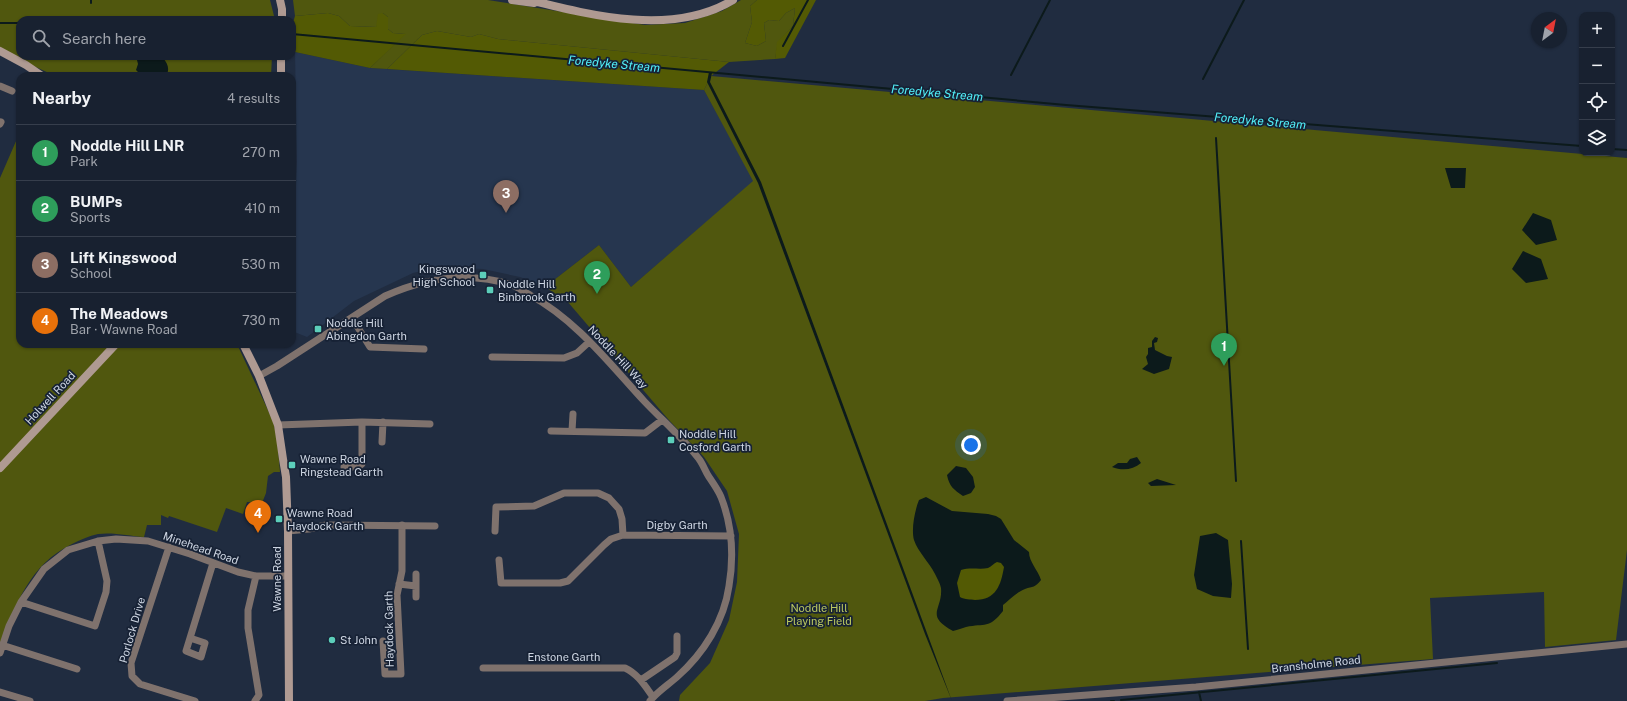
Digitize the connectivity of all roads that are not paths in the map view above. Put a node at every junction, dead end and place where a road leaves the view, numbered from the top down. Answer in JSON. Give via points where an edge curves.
{"nodes":[{"id":1,"x":280,"y":0,"type":"edge"},
{"id":2,"x":285,"y":0,"type":"edge"},
{"id":3,"x":512,"y":0,"type":"edge"},
{"id":4,"x":530,"y":0,"type":"edge"},
{"id":5,"x":733,"y":0,"type":"edge"},
{"id":6,"x":550,"y":5,"type":"junction"},
{"id":7,"x":282,"y":9,"type":"junction"},
{"id":8,"x":282,"y":16,"type":"edge"},
{"id":9,"x":0,"y":51,"type":"edge"},
{"id":10,"x":16,"y":60,"type":"edge"},
{"id":11,"x":17,"y":60,"type":"edge"},
{"id":12,"x":281,"y":60,"type":"edge"},
{"id":13,"x":36,"y":72,"type":"edge"},
{"id":14,"x":280,"y":72,"type":"edge"},
{"id":15,"x":0,"y":86,"type":"edge"},
{"id":16,"x":12,"y":91,"type":"dead end"},
{"id":17,"x":352,"y":318,"type":"junction"},
{"id":18,"x":589,"y":342,"type":"junction"},
{"id":19,"x":112,"y":348,"type":"edge"},
{"id":20,"x":245,"y":348,"type":"edge"},
{"id":21,"x":424,"y":349,"type":"dead end"},
{"id":22,"x":492,"y":356,"type":"dead end"},
{"id":23,"x":259,"y":376,"type":"junction"},
{"id":24,"x":572,"y":414,"type":"dead end"},
{"id":25,"x":662,"y":420,"type":"junction"},
{"id":26,"x":362,"y":422,"type":"junction"},
{"id":27,"x":383,"y":422,"type":"junction"},
{"id":28,"x":430,"y":424,"type":"dead end"},
{"id":29,"x":278,"y":425,"type":"junction"},
{"id":30,"x":551,"y":431,"type":"dead end"},
{"id":31,"x":572,"y":431,"type":"junction"},
{"id":32,"x":382,"y":442,"type":"dead end"},
{"id":33,"x":344,"y":467,"type":"dead end"},
{"id":34,"x":0,"y":468,"type":"edge"},
{"id":35,"x":402,"y":525,"type":"junction"},
{"id":36,"x":435,"y":526,"type":"dead end"},
{"id":37,"x":288,"y":531,"type":"junction"},
{"id":38,"x":495,"y":531,"type":"dead end"},
{"id":39,"x":623,"y":535,"type":"junction"},
{"id":40,"x":731,"y":536,"type":"junction"},
{"id":41,"x":98,"y":542,"type":"junction"},
{"id":42,"x":169,"y":547,"type":"junction"},
{"id":43,"x":500,"y":560,"type":"dead end"},
{"id":44,"x":213,"y":564,"type":"junction"},
{"id":45,"x":416,"y":574,"type":"dead end"},
{"id":46,"x":256,"y":576,"type":"junction"},
{"id":47,"x":287,"y":576,"type":"junction"},
{"id":48,"x":399,"y":584,"type":"junction"},
{"id":49,"x":416,"y":586,"type":"junction"},
{"id":50,"x":416,"y":598,"type":"dead end"},
{"id":51,"x":21,"y":602,"type":"junction"},
{"id":52,"x":677,"y":636,"type":"dead end"},
{"id":53,"x":190,"y":638,"type":"dead end"},
{"id":54,"x":383,"y":641,"type":"dead end"},
{"id":55,"x":1627,"y":644,"type":"edge"},
{"id":56,"x":2,"y":645,"type":"junction"},
{"id":57,"x":0,"y":653,"type":"edge"},
{"id":58,"x":483,"y":668,"type":"dead end"},
{"id":59,"x":77,"y":669,"type":"dead end"},
{"id":60,"x":641,"y":680,"type":"junction"},
{"id":61,"x":0,"y":692,"type":"edge"},
{"id":62,"x":651,"y":699,"type":"edge"},
{"id":63,"x":30,"y":701,"type":"edge"},
{"id":64,"x":195,"y":701,"type":"edge"},
{"id":65,"x":255,"y":701,"type":"edge"},
{"id":66,"x":289,"y":701,"type":"edge"},
{"id":67,"x":1007,"y":701,"type":"edge"}],
"edges":[{"from":1,"to":7,"type":"street"},
{"from":2,"to":7,"type":"street"},
{"from":3,"to":6,"type":"street"},
{"from":4,"to":6,"type":"street"},
{"from":5,"to":6,"type":"street","via":[[700,14],[669,19],[631,20]]},
{"from":7,"to":8,"type":"street"},
{"from":9,"to":10,"type":"street"},
{"from":11,"to":13,"type":"street"},
{"from":12,"to":14,"type":"street"},
{"from":15,"to":16,"type":"street"},
{"from":17,"to":18,"type":"street","name":"Noddle Hill Way","via":[[385,296],[427,281],[452,277],[490,280],[513,286],[547,304],[578,329]]},
{"from":17,"to":21,"type":"street","via":[[370,347]]},
{"from":17,"to":23,"type":"street","name":"Noddle Hill Way"},
{"from":18,"to":22,"type":"street","via":[[577,353],[564,358]]},
{"from":18,"to":25,"type":"street","name":"Noddle Hill Way"},
{"from":19,"to":34,"type":"street","name":"Holwell Road"},
{"from":20,"to":23,"type":"street","name":"Wawne Road"},
{"from":23,"to":29,"type":"street","name":"Wawne Road"},
{"from":24,"to":31,"type":"street"},
{"from":25,"to":31,"type":"street","via":[[645,433]]},
{"from":25,"to":40,"type":"street","name":"Noddle Hill Way","via":[[700,460],[720,496]]},
{"from":26,"to":27,"type":"street"},
{"from":26,"to":29,"type":"street"},
{"from":26,"to":33,"type":"street","via":[[362,464],[358,467]]},
{"from":27,"to":28,"type":"street"},
{"from":27,"to":32,"type":"street"},
{"from":29,"to":37,"type":"street","name":"Wawne Road","via":[[285,471]]},
{"from":30,"to":31,"type":"street"},
{"from":35,"to":36,"type":"street"},
{"from":35,"to":37,"type":"street","via":[[326,525]]},
{"from":35,"to":48,"type":"street","name":"Haydock Garth","via":[[402,571]]},
{"from":37,"to":47,"type":"street","name":"Wawne Road"},
{"from":38,"to":39,"type":"street","via":[[496,507],[534,506],[564,493],[598,493],[609,498],[619,509]]},
{"from":39,"to":40,"type":"street","name":"Digby Garth"},
{"from":39,"to":43,"type":"street","name":"Digby Garth","via":[[611,539],[572,578],[564,582],[501,583]]},
{"from":40,"to":62,"type":"street","name":"Noddle Hill Way","via":[[732,563],[729,587],[720,620],[699,653],[678,676]]},
{"from":41,"to":42,"type":"street","name":"Minehead Road","via":[[116,539],[148,541]]},
{"from":41,"to":51,"type":"street","name":"Minehead Road","via":[[68,550],[44,569]]},
{"from":41,"to":51,"type":"street","via":[[106,592],[95,626]]},
{"from":42,"to":44,"type":"street","name":"Minehead Road"},
{"from":42,"to":64,"type":"street","name":"Porlock Drive","via":[[131,663],[132,676],[140,684]]},
{"from":44,"to":46,"type":"street","name":"Minehead Road"},
{"from":44,"to":53,"type":"street"},
{"from":45,"to":49,"type":"street"},
{"from":46,"to":47,"type":"street","name":"Minehead Road"},
{"from":46,"to":65,"type":"street","via":[[248,610],[248,628],[259,695]]},
{"from":47,"to":66,"type":"street","name":"Wawne Road"},
{"from":48,"to":49,"type":"street","name":"Haydock Garth"},
{"from":48,"to":54,"type":"street","name":"Haydock Garth","via":[[397,595],[401,674],[385,674]]},
{"from":49,"to":50,"type":"street"},
{"from":51,"to":56,"type":"street","name":"Minehead Road"},
{"from":52,"to":60,"type":"street","via":[[675,657]]},
{"from":55,"to":67,"type":"street","name":"Bransholme Road","via":[[1196,687]]},
{"from":56,"to":57,"type":"street","name":"Minehead Road"},
{"from":56,"to":59,"type":"street"},
{"from":58,"to":60,"type":"street","name":"Enstone Garth","via":[[624,668]]},
{"from":60,"to":62,"type":"street","name":"Enstone Garth"},
{"from":61,"to":63,"type":"street"}]}
